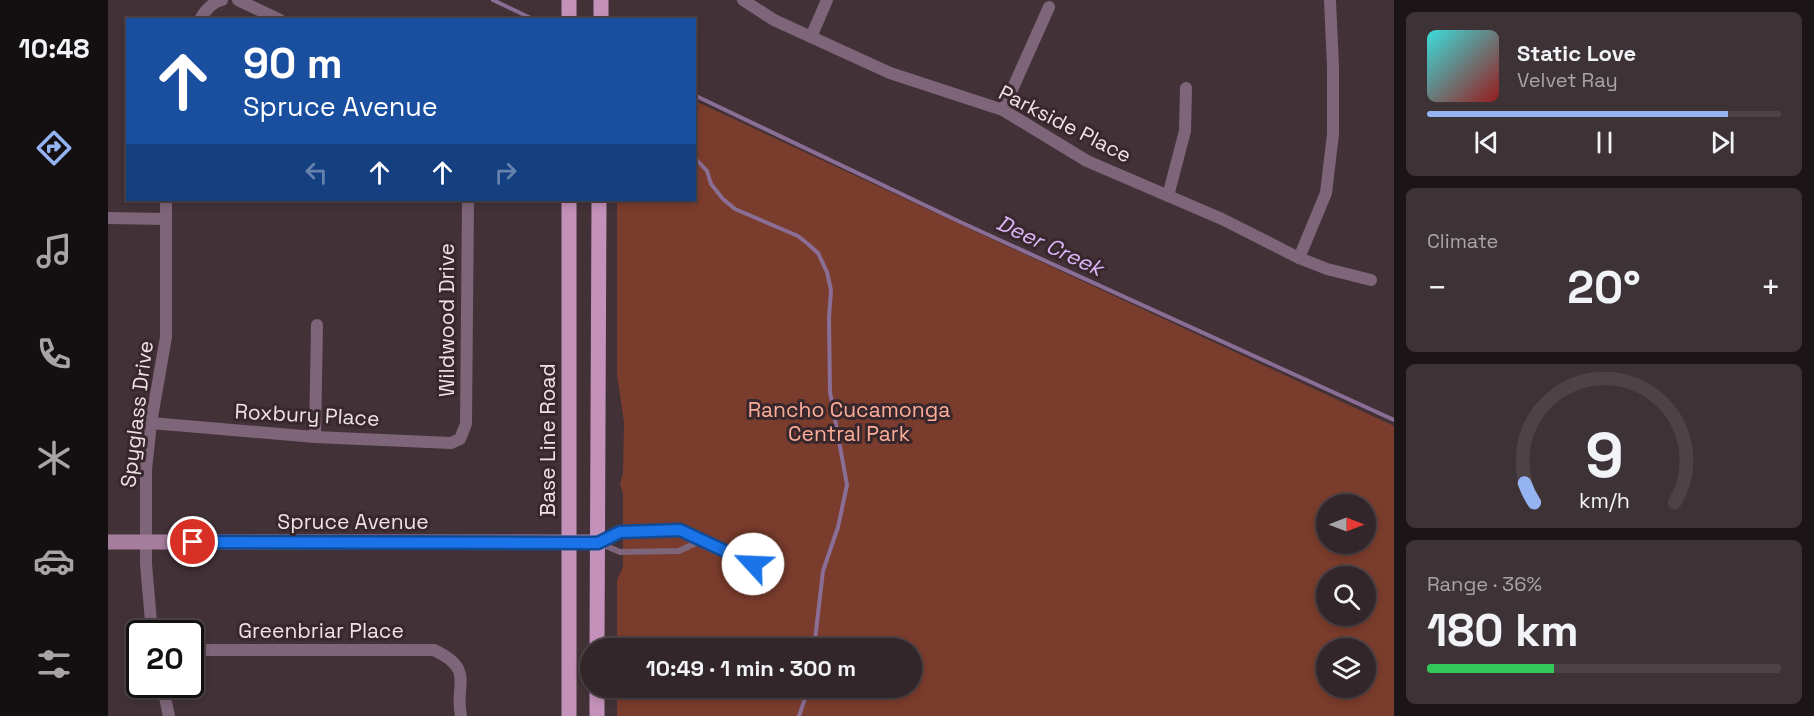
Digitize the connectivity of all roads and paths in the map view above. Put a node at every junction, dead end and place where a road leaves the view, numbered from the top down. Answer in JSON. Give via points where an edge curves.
{"nodes":[{"id":1,"x":220,"y":0,"type":"edge"},
{"id":2,"x":238,"y":0,"type":"edge"},
{"id":3,"x":569,"y":0,"type":"edge"},
{"id":4,"x":601,"y":0,"type":"edge"},
{"id":5,"x":743,"y":0,"type":"edge"},
{"id":6,"x":827,"y":0,"type":"edge"},
{"id":7,"x":1330,"y":0,"type":"edge"},
{"id":8,"x":1049,"y":7,"type":"dead end"},
{"id":9,"x":201,"y":18,"type":"edge"},
{"id":10,"x":276,"y":18,"type":"edge"},
{"id":11,"x":569,"y":18,"type":"edge"},
{"id":12,"x":601,"y":18,"type":"edge"},
{"id":13,"x":811,"y":37,"type":"junction"},
{"id":14,"x":1186,"y":88,"type":"dead end"},
{"id":15,"x":1003,"y":110,"type":"junction"},
{"id":16,"x":1168,"y":196,"type":"junction"},
{"id":17,"x":166,"y":201,"type":"edge"},
{"id":18,"x":468,"y":201,"type":"edge"},
{"id":19,"x":569,"y":201,"type":"edge"},
{"id":20,"x":599,"y":201,"type":"edge"},
{"id":21,"x":108,"y":218,"type":"edge"},
{"id":22,"x":166,"y":219,"type":"junction"},
{"id":23,"x":1299,"y":258,"type":"junction"},
{"id":24,"x":1371,"y":280,"type":"dead end"},
{"id":25,"x":316,"y":325,"type":"dead end"},
{"id":26,"x":151,"y":423,"type":"junction"},
{"id":27,"x":315,"y":437,"type":"junction"},
{"id":28,"x":460,"y":439,"type":"joint"},
{"id":29,"x":702,"y":540,"type":"junction"},
{"id":30,"x":108,"y":542,"type":"edge"},
{"id":31,"x":146,"y":542,"type":"junction"},
{"id":32,"x":570,"y":543,"type":"junction"},
{"id":33,"x":598,"y":543,"type":"junction"},
{"id":34,"x":768,"y":571,"type":"dead end"},
{"id":35,"x":151,"y":620,"type":"edge"},
{"id":36,"x":597,"y":638,"type":"edge"},
{"id":37,"x":204,"y":650,"type":"edge"},
{"id":38,"x":166,"y":698,"type":"edge"},
{"id":39,"x":597,"y":698,"type":"edge"},
{"id":40,"x":170,"y":716,"type":"edge"},
{"id":41,"x":461,"y":716,"type":"edge"},
{"id":42,"x":569,"y":716,"type":"edge"},
{"id":43,"x":597,"y":716,"type":"edge"}],
"edges":[{"from":1,"to":9,"type":"street"},
{"from":2,"to":10,"type":"street"},
{"from":3,"to":11,"type":"main road"},
{"from":4,"to":12,"type":"main road"},
{"from":5,"to":13,"type":"street","name":"Parkside Place"},
{"from":6,"to":13,"type":"street"},
{"from":7,"to":23,"type":"street","via":[[1332,134],[1326,193]]},
{"from":8,"to":15,"type":"street"},
{"from":13,"to":15,"type":"street","name":"Parkside Place","via":[[890,73]]},
{"from":14,"to":16,"type":"street","via":[[1185,131]]},
{"from":15,"to":16,"type":"street","name":"Parkside Place","via":[[1087,161]]},
{"from":16,"to":23,"type":"street","name":"Parkside Place"},
{"from":17,"to":22,"type":"street","name":"Spyglass Drive"},
{"from":18,"to":28,"type":"street","name":"Wildwood Drive","via":[[466,424]]},
{"from":19,"to":32,"type":"main road","name":"Base Line Road"},
{"from":20,"to":33,"type":"main road"},
{"from":21,"to":22,"type":"street"},
{"from":22,"to":26,"type":"street","name":"Spyglass Drive","via":[[166,326]]},
{"from":23,"to":24,"type":"street","name":"Parkside Place"},
{"from":25,"to":27,"type":"street"},
{"from":26,"to":27,"type":"street","name":"Roxbury Place"},
{"from":26,"to":31,"type":"street","name":"Spyglass Drive","via":[[146,470]]},
{"from":27,"to":28,"type":"street","name":"Roxbury Place","via":[[451,442]]},
{"from":29,"to":33,"type":"lane","via":[[679,551],[656,552],[620,552]]},
{"from":29,"to":33,"type":"lane","via":[[680,530],[620,532]]},
{"from":29,"to":34,"type":"lane"},
{"from":30,"to":31,"type":"street","name":"Spruce Avenue"},
{"from":31,"to":32,"type":"street","name":"Spruce Avenue"},
{"from":31,"to":35,"type":"street","name":"Spyglass Drive"},
{"from":32,"to":33,"type":"street","name":"Spruce Avenue"},
{"from":32,"to":42,"type":"main road","name":"Base Line Road"},
{"from":33,"to":36,"type":"main road"},
{"from":37,"to":41,"type":"street","name":"Greenbriar Place","via":[[434,650],[450,658],[462,677]]},
{"from":38,"to":40,"type":"street"},
{"from":39,"to":43,"type":"main road"}]}
